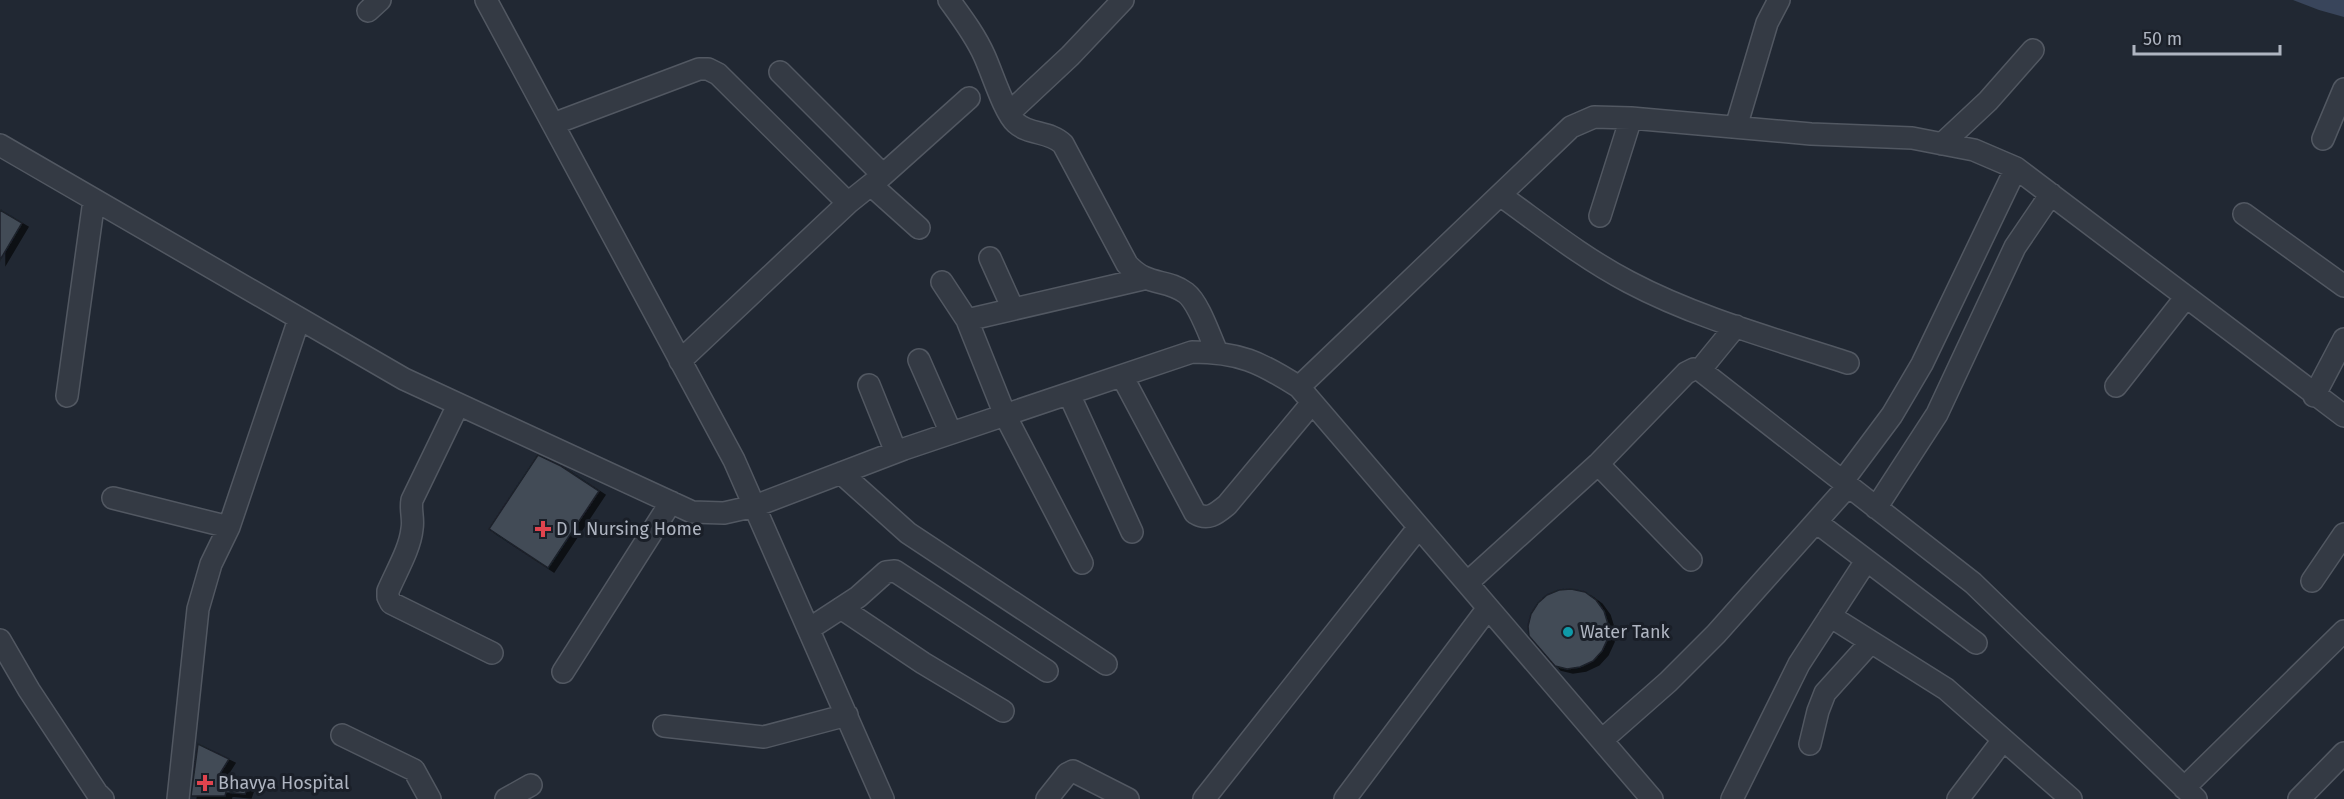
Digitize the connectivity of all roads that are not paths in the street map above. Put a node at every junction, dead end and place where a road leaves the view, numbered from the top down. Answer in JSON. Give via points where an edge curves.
{"nodes":[{"id":1,"x":486,"y":0,"type":"edge"},
{"id":2,"x":949,"y":0,"type":"edge"},
{"id":3,"x":1123,"y":0,"type":"edge"},
{"id":4,"x":1779,"y":0,"type":"edge"},
{"id":5,"x":2033,"y":50,"type":"dead end"},
{"id":6,"x":780,"y":72,"type":"dead end"},
{"id":7,"x":2344,"y":89,"type":"edge"},
{"id":8,"x":969,"y":98,"type":"dead end"},
{"id":9,"x":1009,"y":113,"type":"junction"},
{"id":10,"x":1631,"y":118,"type":"junction"},
{"id":11,"x":553,"y":124,"type":"junction"},
{"id":12,"x":1736,"y":127,"type":"junction"},
{"id":13,"x":2323,"y":139,"type":"dead end"},
{"id":14,"x":1942,"y":144,"type":"junction"},
{"id":15,"x":0,"y":145,"type":"edge"},
{"id":16,"x":2016,"y":168,"type":"junction"},
{"id":17,"x":877,"y":180,"type":"junction"},
{"id":18,"x":2051,"y":194,"type":"junction"},
{"id":19,"x":1500,"y":195,"type":"junction"},
{"id":20,"x":94,"y":200,"type":"junction"},
{"id":21,"x":848,"y":203,"type":"junction"},
{"id":22,"x":2244,"y":214,"type":"dead end"},
{"id":23,"x":1600,"y":216,"type":"dead end"},
{"id":24,"x":919,"y":228,"type":"dead end"},
{"id":25,"x":990,"y":258,"type":"dead end"},
{"id":26,"x":1143,"y":279,"type":"junction"},
{"id":27,"x":942,"y":282,"type":"dead end"},
{"id":28,"x":2344,"y":286,"type":"edge"},
{"id":29,"x":2186,"y":297,"type":"junction"},
{"id":30,"x":1013,"y":309,"type":"junction"},
{"id":31,"x":299,"y":319,"type":"junction"},
{"id":32,"x":967,"y":320,"type":"junction"},
{"id":33,"x":1736,"y":326,"type":"junction"},
{"id":34,"x":2344,"y":339,"type":"edge"},
{"id":35,"x":1217,"y":352,"type":"junction"},
{"id":36,"x":920,"y":360,"type":"dead end"},
{"id":37,"x":680,"y":361,"type":"junction"},
{"id":38,"x":1848,"y":363,"type":"dead end"},
{"id":39,"x":1700,"y":370,"type":"junction"},
{"id":40,"x":1122,"y":376,"type":"junction"},
{"id":41,"x":869,"y":386,"type":"dead end"},
{"id":42,"x":2116,"y":386,"type":"dead end"},
{"id":43,"x":1069,"y":394,"type":"junction"},
{"id":44,"x":1306,"y":395,"type":"junction"},
{"id":45,"x":67,"y":396,"type":"dead end"},
{"id":46,"x":2314,"y":396,"type":"junction"},
{"id":47,"x":458,"y":405,"type":"junction"},
{"id":48,"x":1005,"y":415,"type":"junction"},
{"id":49,"x":2344,"y":417,"type":"edge"},
{"id":50,"x":951,"y":433,"type":"junction"},
{"id":51,"x":896,"y":452,"type":"junction"},
{"id":52,"x":1598,"y":464,"type":"junction"},
{"id":53,"x":841,"y":473,"type":"junction"},
{"id":54,"x":1845,"y":484,"type":"junction"},
{"id":55,"x":112,"y":498,"type":"dead end"},
{"id":56,"x":671,"y":502,"type":"junction"},
{"id":57,"x":755,"y":506,"type":"junction"},
{"id":58,"x":1876,"y":508,"type":"junction"},
{"id":59,"x":1816,"y":522,"type":"junction"},
{"id":60,"x":229,"y":527,"type":"junction"},
{"id":61,"x":1419,"y":527,"type":"junction"},
{"id":62,"x":1132,"y":532,"type":"dead end"},
{"id":63,"x":2344,"y":534,"type":"edge"},
{"id":64,"x":1691,"y":560,"type":"dead end"},
{"id":65,"x":1866,"y":561,"type":"junction"},
{"id":66,"x":1082,"y":562,"type":"dead end"},
{"id":67,"x":2312,"y":581,"type":"dead end"},
{"id":68,"x":1467,"y":583,"type":"junction"},
{"id":69,"x":1488,"y":608,"type":"junction"},
{"id":70,"x":841,"y":609,"type":"junction"},
{"id":71,"x":1830,"y":616,"type":"junction"},
{"id":72,"x":809,"y":629,"type":"junction"},
{"id":73,"x":2344,"y":631,"type":"edge"},
{"id":74,"x":0,"y":640,"type":"edge"},
{"id":75,"x":1871,"y":642,"type":"junction"},
{"id":76,"x":1976,"y":643,"type":"dead end"},
{"id":77,"x":492,"y":653,"type":"dead end"},
{"id":78,"x":1106,"y":664,"type":"dead end"},
{"id":79,"x":1047,"y":671,"type":"dead end"},
{"id":80,"x":563,"y":672,"type":"dead end"},
{"id":81,"x":1003,"y":711,"type":"dead end"},
{"id":82,"x":847,"y":715,"type":"junction"},
{"id":83,"x":664,"y":726,"type":"dead end"},
{"id":84,"x":342,"y":735,"type":"dead end"},
{"id":85,"x":1602,"y":740,"type":"junction"},
{"id":86,"x":2004,"y":740,"type":"junction"},
{"id":87,"x":1810,"y":744,"type":"dead end"},
{"id":88,"x":2344,"y":753,"type":"edge"},
{"id":89,"x":531,"y":785,"type":"dead end"},
{"id":90,"x":2190,"y":794,"type":"edge"},
{"id":91,"x":103,"y":799,"type":"edge"},
{"id":92,"x":178,"y":799,"type":"edge"},
{"id":93,"x":430,"y":799,"type":"edge"},
{"id":94,"x":506,"y":799,"type":"edge"},
{"id":95,"x":883,"y":799,"type":"edge"},
{"id":96,"x":1047,"y":799,"type":"edge"},
{"id":97,"x":1128,"y":799,"type":"edge"},
{"id":98,"x":1204,"y":799,"type":"edge"},
{"id":99,"x":1345,"y":799,"type":"edge"},
{"id":100,"x":1652,"y":799,"type":"edge"},
{"id":101,"x":1732,"y":799,"type":"edge"},
{"id":102,"x":1958,"y":799,"type":"edge"},
{"id":103,"x":2071,"y":799,"type":"edge"},
{"id":104,"x":2299,"y":799,"type":"edge"}],
"edges":[{"from":1,"to":11,"type":"street"},
{"from":2,"to":9,"type":"street","via":[[984,54]]},
{"from":3,"to":9,"type":"street"},
{"from":4,"to":12,"type":"street","via":[[1767,23]]},
{"from":5,"to":14,"type":"street","via":[[1988,101]]},
{"from":6,"to":17,"type":"street"},
{"from":7,"to":13,"type":"street"},
{"from":8,"to":17,"type":"street"},
{"from":9,"to":26,"type":"street","via":[[1021,126],[1055,137],[1063,144],[1127,264]]},
{"from":10,"to":12,"type":"street"},
{"from":10,"to":19,"type":"street","via":[[1594,117],[1571,127]]},
{"from":10,"to":23,"type":"street"},
{"from":11,"to":21,"type":"street","via":[[699,69],[708,69],[718,74]]},
{"from":11,"to":37,"type":"street"},
{"from":12,"to":14,"type":"street","via":[[1912,138]]},
{"from":14,"to":16,"type":"street","via":[[1974,150]]},
{"from":15,"to":20,"type":"street"},
{"from":16,"to":18,"type":"street"},
{"from":16,"to":54,"type":"street","via":[[1922,364]]},
{"from":17,"to":21,"type":"street"},
{"from":17,"to":24,"type":"street"},
{"from":18,"to":29,"type":"street"},
{"from":18,"to":58,"type":"street","via":[[2015,247],[1937,414]]},
{"from":19,"to":33,"type":"street","via":[[1629,282]]},
{"from":19,"to":44,"type":"street"},
{"from":20,"to":31,"type":"street"},
{"from":20,"to":45,"type":"street"},
{"from":21,"to":37,"type":"street"},
{"from":22,"to":28,"type":"street"},
{"from":25,"to":30,"type":"street"},
{"from":26,"to":30,"type":"street"},
{"from":26,"to":35,"type":"street","via":[[1188,294]]},
{"from":27,"to":32,"type":"street"},
{"from":29,"to":42,"type":"street"},
{"from":29,"to":46,"type":"street"},
{"from":30,"to":32,"type":"street"},
{"from":31,"to":47,"type":"street"},
{"from":31,"to":60,"type":"street"},
{"from":32,"to":48,"type":"street"},
{"from":33,"to":38,"type":"street"},
{"from":33,"to":39,"type":"street"},
{"from":34,"to":46,"type":"street"},
{"from":35,"to":40,"type":"street","via":[[1192,352]]},
{"from":35,"to":44,"type":"street","via":[[1244,357],[1269,368]]},
{"from":36,"to":50,"type":"street"},
{"from":37,"to":57,"type":"street"},
{"from":39,"to":52,"type":"street","via":[[1686,373]]},
{"from":39,"to":54,"type":"street"},
{"from":40,"to":43,"type":"street"},
{"from":40,"to":44,"type":"street","via":[[1195,513],[1202,517],[1211,517],[1227,505]]},
{"from":41,"to":51,"type":"street"},
{"from":43,"to":48,"type":"street"},
{"from":43,"to":62,"type":"street"},
{"from":44,"to":61,"type":"street"},
{"from":46,"to":49,"type":"street"},
{"from":47,"to":56,"type":"street"},
{"from":47,"to":77,"type":"street","via":[[412,500],[411,536],[388,597],[391,603]]},
{"from":48,"to":50,"type":"street"},
{"from":48,"to":66,"type":"street"},
{"from":50,"to":51,"type":"street"},
{"from":51,"to":53,"type":"street"},
{"from":52,"to":64,"type":"street"},
{"from":52,"to":68,"type":"street"},
{"from":53,"to":57,"type":"street"},
{"from":53,"to":78,"type":"street","via":[[908,533]]},
{"from":54,"to":58,"type":"street"},
{"from":54,"to":59,"type":"street"},
{"from":55,"to":60,"type":"street"},
{"from":56,"to":57,"type":"street","via":[[692,512],[724,513]]},
{"from":56,"to":80,"type":"street"},
{"from":57,"to":72,"type":"street"},
{"from":58,"to":90,"type":"street","via":[[1973,583]]},
{"from":59,"to":65,"type":"street"},
{"from":59,"to":85,"type":"street","via":[[1708,642]]},
{"from":60,"to":92,"type":"street","via":[[198,609]]},
{"from":61,"to":68,"type":"street"},
{"from":61,"to":98,"type":"street"},
{"from":63,"to":67,"type":"street"},
{"from":65,"to":71,"type":"street"},
{"from":65,"to":76,"type":"street"},
{"from":68,"to":69,"type":"street"},
{"from":69,"to":85,"type":"street"},
{"from":69,"to":99,"type":"street"},
{"from":70,"to":72,"type":"street"},
{"from":70,"to":79,"type":"street","via":[[886,572],[895,571]]},
{"from":70,"to":81,"type":"street"},
{"from":71,"to":75,"type":"street"},
{"from":71,"to":101,"type":"street","via":[[1790,681]]},
{"from":72,"to":82,"type":"street"},
{"from":73,"to":90,"type":"street"},
{"from":74,"to":91,"type":"street"},
{"from":75,"to":86,"type":"street","via":[[1946,689]]},
{"from":75,"to":87,"type":"street","via":[[1825,693]]},
{"from":82,"to":83,"type":"street","via":[[764,737]]},
{"from":82,"to":95,"type":"street"},
{"from":84,"to":93,"type":"street","via":[[414,770]]},
{"from":85,"to":100,"type":"street"},
{"from":86,"to":102,"type":"street"},
{"from":86,"to":103,"type":"street"},
{"from":88,"to":104,"type":"street"},
{"from":89,"to":94,"type":"street"},
{"from":96,"to":97,"type":"street","via":[[1072,771]]}]}
